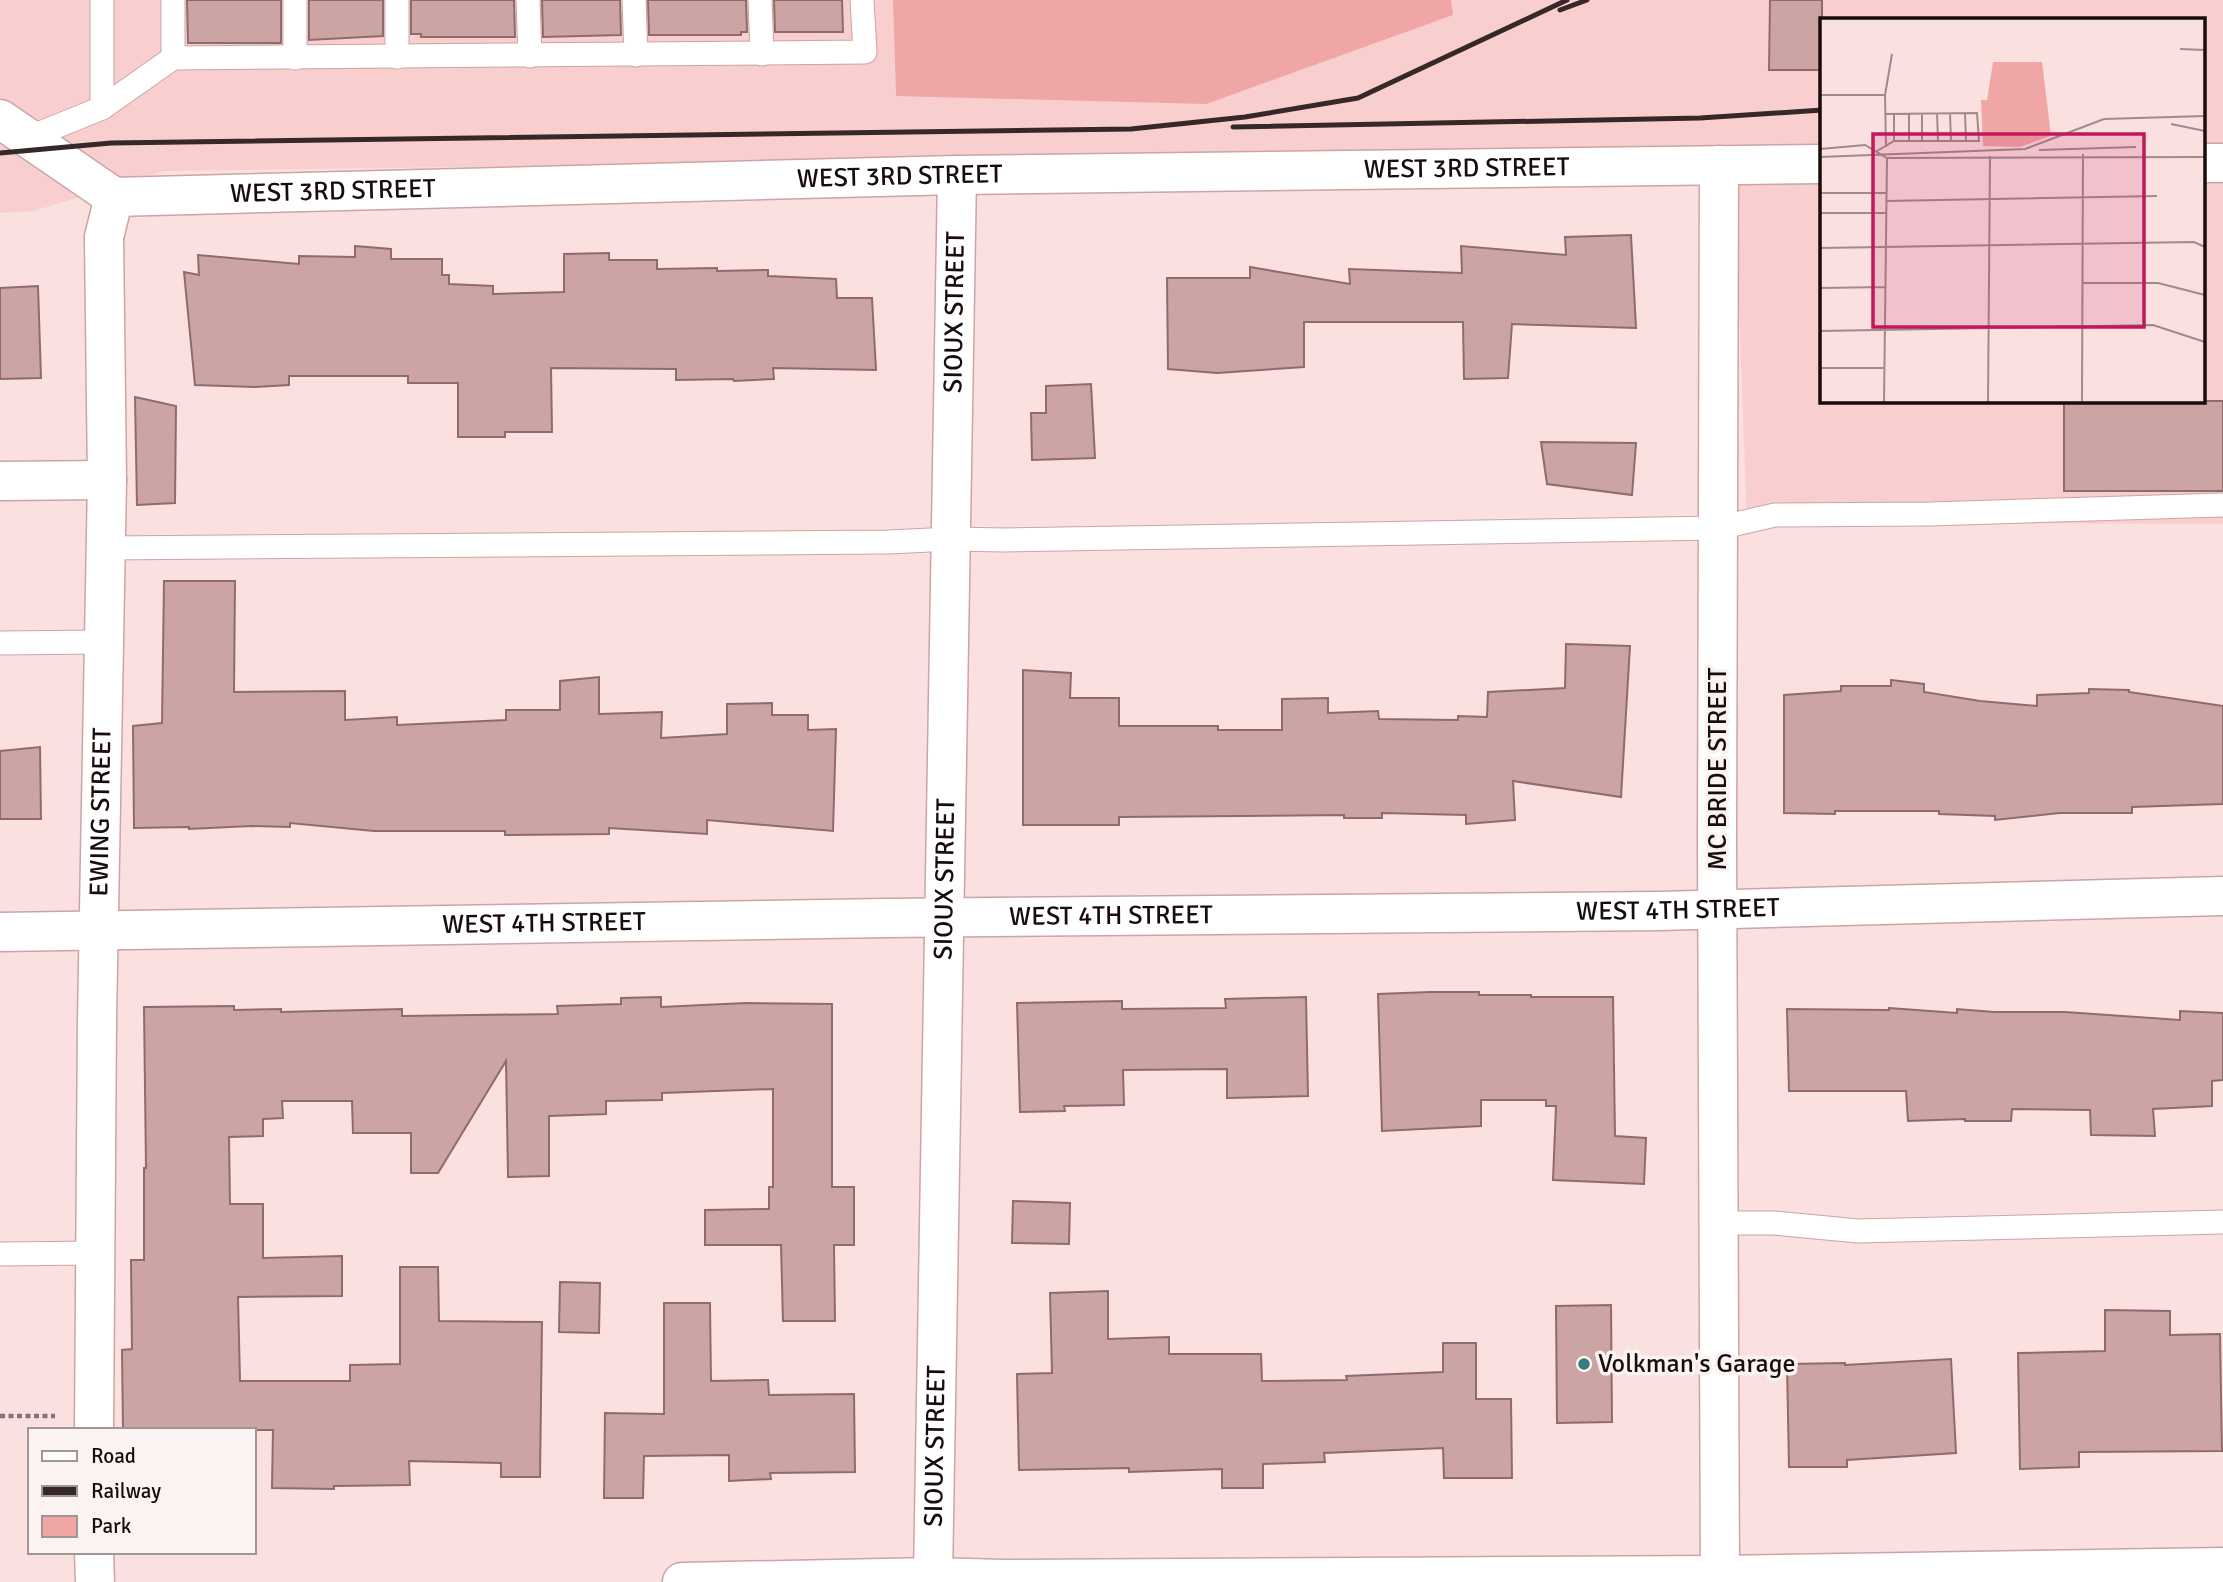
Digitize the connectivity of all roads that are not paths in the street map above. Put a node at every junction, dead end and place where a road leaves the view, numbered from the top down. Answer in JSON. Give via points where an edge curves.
{"nodes":[{"id":1,"x":102,"y":0,"type":"edge"},
{"id":2,"x":173,"y":0,"type":"edge"},
{"id":3,"x":295,"y":0,"type":"edge"},
{"id":4,"x":397,"y":0,"type":"edge"},
{"id":5,"x":528,"y":0,"type":"edge"},
{"id":6,"x":634,"y":0,"type":"edge"},
{"id":7,"x":760,"y":0,"type":"edge"},
{"id":8,"x":862,"y":0,"type":"edge"},
{"id":9,"x":762,"y":54,"type":"junction"},
{"id":10,"x":636,"y":55,"type":"junction"},
{"id":11,"x":530,"y":56,"type":"junction"},
{"id":12,"x":397,"y":57,"type":"junction"},
{"id":13,"x":173,"y":58,"type":"junction"},
{"id":14,"x":295,"y":58,"type":"junction"},
{"id":15,"x":102,"y":108,"type":"junction"},
{"id":16,"x":14,"y":129,"type":"edge"},
{"id":17,"x":1820,"y":164,"type":"edge"},
{"id":18,"x":1719,"y":165,"type":"junction"},
{"id":19,"x":957,"y":175,"type":"junction"},
{"id":20,"x":114,"y":197,"type":"junction"},
{"id":21,"x":107,"y":480,"type":"junction"},
{"id":22,"x":0,"y":481,"type":"edge"},
{"id":23,"x":2223,"y":505,"type":"edge"},
{"id":24,"x":1718,"y":528,"type":"junction"},
{"id":25,"x":951,"y":539,"type":"junction"},
{"id":26,"x":106,"y":548,"type":"junction"},
{"id":27,"x":104,"y":642,"type":"junction"},
{"id":28,"x":0,"y":643,"type":"edge"},
{"id":29,"x":2223,"y":897,"type":"edge"},
{"id":30,"x":1719,"y":908,"type":"junction"},
{"id":31,"x":945,"y":918,"type":"junction"},
{"id":32,"x":0,"y":932,"type":"edge"},
{"id":33,"x":99,"y":932,"type":"junction"},
{"id":34,"x":2223,"y":1222,"type":"edge"},
{"id":35,"x":1719,"y":1223,"type":"junction"},
{"id":36,"x":96,"y":1253,"type":"junction"},
{"id":37,"x":0,"y":1254,"type":"edge"},
{"id":38,"x":94,"y":1423,"type":"edge"},
{"id":39,"x":94,"y":1554,"type":"edge"},
{"id":40,"x":2223,"y":1567,"type":"edge"},
{"id":41,"x":933,"y":1579,"type":"edge"},
{"id":42,"x":1720,"y":1579,"type":"edge"},
{"id":43,"x":95,"y":1582,"type":"edge"},
{"id":44,"x":682,"y":1582,"type":"edge"}],
"edges":[{"from":1,"to":15,"type":"lane"},
{"from":2,"to":13,"type":"lane"},
{"from":3,"to":14,"type":"lane"},
{"from":4,"to":12,"type":"lane"},
{"from":5,"to":11,"type":"lane"},
{"from":6,"to":10,"type":"lane"},
{"from":7,"to":9,"type":"lane"},
{"from":8,"to":9,"type":"lane","via":[[865,52]]},
{"from":9,"to":10,"type":"lane"},
{"from":10,"to":11,"type":"lane"},
{"from":11,"to":12,"type":"lane"},
{"from":12,"to":14,"type":"lane"},
{"from":13,"to":14,"type":"lane"},
{"from":13,"to":15,"type":"lane"},
{"from":15,"to":16,"type":"lane"},
{"from":16,"to":20,"type":"street"},
{"from":17,"to":18,"type":"street","name":"WEST 3RD STREET"},
{"from":18,"to":19,"type":"street","name":"WEST 3RD STREET"},
{"from":18,"to":24,"type":"street","name":"MC BRIDE STREET"},
{"from":19,"to":20,"type":"street","name":"WEST 3RD STREET"},
{"from":19,"to":25,"type":"street","name":"SIOUX STREET"},
{"from":20,"to":21,"type":"street","name":"EWING STREET","via":[[104,237]]},
{"from":21,"to":22,"type":"street"},
{"from":21,"to":26,"type":"street","name":"EWING STREET"},
{"from":23,"to":24,"type":"lane","via":[[1775,514]]},
{"from":24,"to":25,"type":"lane"},
{"from":24,"to":30,"type":"street","name":"MC BRIDE STREET"},
{"from":25,"to":26,"type":"lane"},
{"from":25,"to":31,"type":"street","name":"SIOUX STREET"},
{"from":26,"to":27,"type":"street","name":"EWING STREET"},
{"from":27,"to":28,"type":"lane"},
{"from":27,"to":33,"type":"street","name":"EWING STREET"},
{"from":29,"to":30,"type":"street","name":"WEST 4TH STREET"},
{"from":30,"to":31,"type":"street","name":"WEST 4TH STREET"},
{"from":30,"to":35,"type":"street","name":"MC BRIDE STREET"},
{"from":31,"to":33,"type":"street","name":"WEST 4TH STREET"},
{"from":31,"to":41,"type":"street","name":"SIOUX STREET"},
{"from":32,"to":33,"type":"street","name":"WEST 4TH STREET"},
{"from":33,"to":36,"type":"street","name":"EWING STREET"},
{"from":34,"to":35,"type":"lane","via":[[1858,1231]]},
{"from":35,"to":42,"type":"street","name":"MC BRIDE STREET"},
{"from":36,"to":37,"type":"lane"},
{"from":36,"to":38,"type":"street","name":"EWING STREET"},
{"from":39,"to":43,"type":"street"},
{"from":40,"to":42,"type":"street"},
{"from":41,"to":42,"type":"street"},
{"from":41,"to":44,"type":"street"}]}
